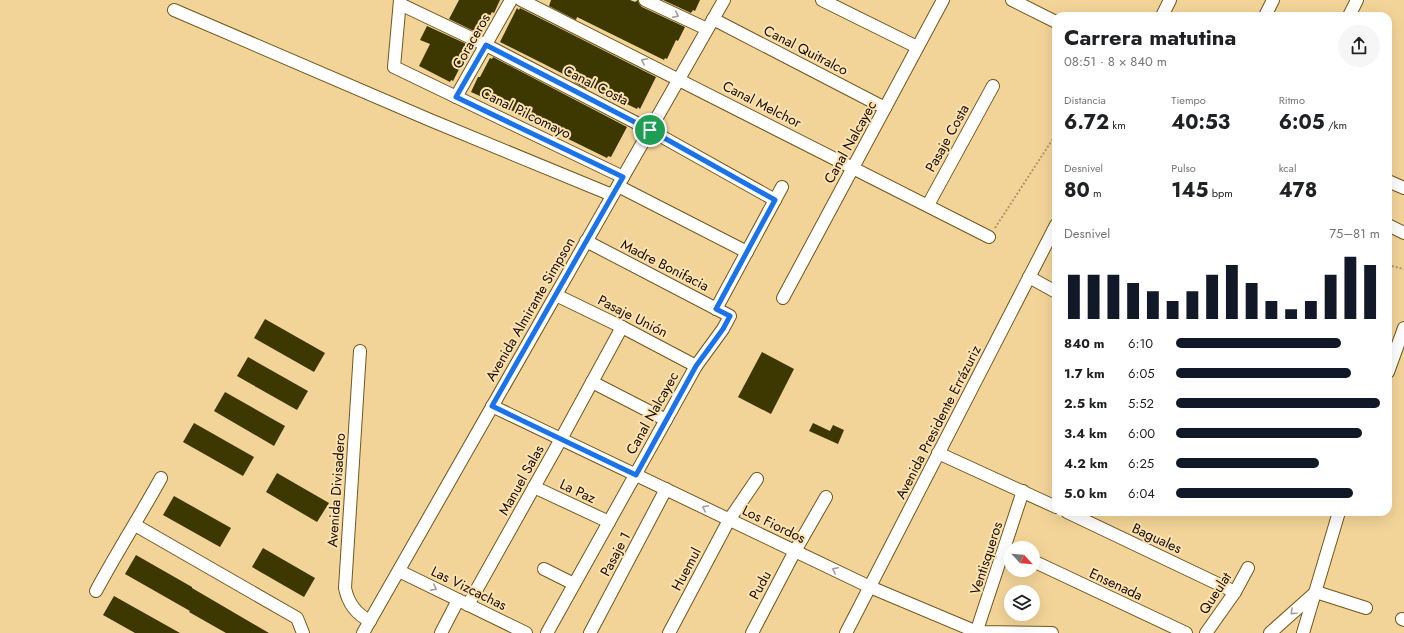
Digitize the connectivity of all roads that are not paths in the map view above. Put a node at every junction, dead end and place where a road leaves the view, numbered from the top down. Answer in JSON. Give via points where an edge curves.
{"nodes":[{"id":1,"x":511,"y":0,"type":"edge"},
{"id":2,"x":521,"y":0,"type":"edge"},
{"id":3,"x":645,"y":0,"type":"edge"},
{"id":4,"x":724,"y":0,"type":"edge"},
{"id":5,"x":822,"y":0,"type":"edge"},
{"id":6,"x":943,"y":0,"type":"edge"},
{"id":7,"x":1012,"y":0,"type":"edge"},
{"id":8,"x":1170,"y":0,"type":"edge"},
{"id":9,"x":1273,"y":0,"type":"edge"},
{"id":10,"x":1357,"y":0,"type":"edge"},
{"id":11,"x":400,"y":2,"type":"edge"},
{"id":12,"x":174,"y":10,"type":"dead end"},
{"id":13,"x":1164,"y":12,"type":"edge"},
{"id":14,"x":1267,"y":12,"type":"edge"},
{"id":15,"x":1351,"y":12,"type":"edge"},
{"id":16,"x":713,"y":19,"type":"junction"},
{"id":17,"x":1052,"y":20,"type":"edge"},
{"id":18,"x":707,"y":30,"type":"junction"},
{"id":19,"x":486,"y":45,"type":"junction"},
{"id":20,"x":917,"y":47,"type":"junction"},
{"id":21,"x":679,"y":79,"type":"junction"},
{"id":22,"x":993,"y":86,"type":"dead end"},
{"id":23,"x":456,"y":97,"type":"junction"},
{"id":24,"x":885,"y":108,"type":"junction"},
{"id":25,"x":650,"y":130,"type":"junction"},
{"id":26,"x":853,"y":167,"type":"junction"},
{"id":27,"x":1392,"y":183,"type":"edge"},
{"id":28,"x":618,"y":186,"type":"junction"},
{"id":29,"x":782,"y":187,"type":"dead end"},
{"id":30,"x":1404,"y":188,"type":"edge"},
{"id":31,"x":775,"y":200,"type":"junction"},
{"id":32,"x":928,"y":205,"type":"junction"},
{"id":33,"x":1392,"y":227,"type":"edge"},
{"id":34,"x":1052,"y":233,"type":"edge"},
{"id":35,"x":1404,"y":233,"type":"edge"},
{"id":36,"x":989,"y":237,"type":"road end"},
{"id":37,"x":586,"y":241,"type":"junction"},
{"id":38,"x":747,"y":252,"type":"junction"},
{"id":39,"x":1029,"y":278,"type":"junction"},
{"id":40,"x":1052,"y":290,"type":"edge"},
{"id":41,"x":556,"y":295,"type":"junction"},
{"id":42,"x":783,"y":298,"type":"dead end"},
{"id":43,"x":716,"y":309,"type":"junction"},
{"id":44,"x":730,"y":316,"type":"joint"},
{"id":45,"x":622,"y":327,"type":"junction"},
{"id":46,"x":1404,"y":328,"type":"edge"},
{"id":47,"x":360,"y":351,"type":"dead end"},
{"id":48,"x":1392,"y":360,"type":"edge"},
{"id":49,"x":696,"y":366,"type":"junction"},
{"id":50,"x":592,"y":382,"type":"junction"},
{"id":51,"x":492,"y":406,"type":"junction"},
{"id":52,"x":666,"y":420,"type":"junction"},
{"id":53,"x":561,"y":439,"type":"junction"},
{"id":54,"x":938,"y":453,"type":"junction"},
{"id":55,"x":636,"y":475,"type":"junction"},
{"id":56,"x":161,"y":478,"type":"dead end"},
{"id":57,"x":757,"y":479,"type":"dead end"},
{"id":58,"x":534,"y":486,"type":"junction"},
{"id":59,"x":666,"y":490,"type":"junction"},
{"id":60,"x":1023,"y":491,"type":"junction"},
{"id":61,"x":826,"y":497,"type":"dead end"},
{"id":62,"x":1052,"y":505,"type":"edge"},
{"id":63,"x":1075,"y":516,"type":"edge"},
{"id":64,"x":1338,"y":516,"type":"edge"},
{"id":65,"x":729,"y":520,"type":"junction"},
{"id":66,"x":609,"y":522,"type":"junction"},
{"id":67,"x":135,"y":525,"type":"junction"},
{"id":68,"x":1010,"y":541,"type":"edge"},
{"id":69,"x":795,"y":551,"type":"junction"},
{"id":70,"x":1004,"y":561,"type":"edge"},
{"id":71,"x":1040,"y":565,"type":"edge"},
{"id":72,"x":544,"y":568,"type":"dead end"},
{"id":73,"x":1248,"y":568,"type":"dead end"},
{"id":74,"x":399,"y":570,"type":"junction"},
{"id":75,"x":574,"y":584,"type":"junction"},
{"id":76,"x":870,"y":587,"type":"junction"},
{"id":77,"x":96,"y":591,"type":"dead end"},
{"id":78,"x":1235,"y":592,"type":"junction"},
{"id":79,"x":1316,"y":592,"type":"junction"},
{"id":80,"x":463,"y":602,"type":"junction"},
{"id":81,"x":1366,"y":608,"type":"dead end"},
{"id":82,"x":370,"y":621,"type":"junction"},
{"id":83,"x":508,"y":629,"type":"edge"},
{"id":84,"x":977,"y":632,"type":"edge"},
{"id":85,"x":303,"y":633,"type":"edge"},
{"id":86,"x":363,"y":633,"type":"edge"},
{"id":87,"x":441,"y":633,"type":"edge"},
{"id":88,"x":526,"y":633,"type":"edge"},
{"id":89,"x":547,"y":633,"type":"edge"},
{"id":90,"x":590,"y":633,"type":"edge"},
{"id":91,"x":669,"y":633,"type":"edge"},
{"id":92,"x":752,"y":633,"type":"edge"},
{"id":93,"x":846,"y":633,"type":"edge"},
{"id":94,"x":1052,"y":633,"type":"edge"},
{"id":95,"x":1186,"y":633,"type":"edge"},
{"id":96,"x":1206,"y":633,"type":"edge"},
{"id":97,"x":1270,"y":633,"type":"edge"},
{"id":98,"x":1303,"y":633,"type":"edge"}],
"edges":[{"from":1,"to":19,"type":"street","name":"Coraceros"},
{"from":21,"to":2,"type":"street","name":"Canal Melchor","one_way":true},
{"from":3,"to":18,"type":"street","one_way":true},
{"from":4,"to":16,"type":"street","name":"Avenida Almirante Simpson"},
{"from":5,"to":20,"type":"street"},
{"from":6,"to":20,"type":"street","name":"Canal Nalcayec"},
{"from":7,"to":17,"type":"street"},
{"from":8,"to":13,"type":"street"},
{"from":9,"to":14,"type":"street"},
{"from":10,"to":15,"type":"street"},
{"from":11,"to":19,"type":"street","name":"Canal Costa"},
{"from":11,"to":23,"type":"street","name":"Canal Pilcomayo","via":[[394,67]]},
{"from":12,"to":28,"type":"street","via":[[422,117]]},
{"from":16,"to":18,"type":"street","name":"Avenida Almirante Simpson"},
{"from":16,"to":24,"type":"street","name":"Canal Quitralco"},
{"from":18,"to":21,"type":"street","name":"Avenida Almirante Simpson"},
{"from":19,"to":23,"type":"street","name":"Coraceros"},
{"from":19,"to":25,"type":"street","name":"Canal Costa"},
{"from":20,"to":24,"type":"street","name":"Canal Nalcayec"},
{"from":21,"to":25,"type":"street","name":"Avenida Almirante Simpson"},
{"from":21,"to":26,"type":"street","name":"Canal Melchor"},
{"from":22,"to":32,"type":"street","name":"Pasaje Costa"},
{"from":23,"to":28,"type":"street","name":"Canal Pilcomayo"},
{"from":24,"to":26,"type":"street","name":"Canal Nalcayec"},
{"from":25,"to":28,"type":"street","name":"Avenida Almirante Simpson"},
{"from":25,"to":31,"type":"street","name":"Canal Costa"},
{"from":26,"to":32,"type":"street","name":"Canal Melchor"},
{"from":26,"to":42,"type":"street","name":"Canal Nalcayec"},
{"from":27,"to":30,"type":"street"},
{"from":28,"to":37,"type":"street","name":"Avenida Almirante Simpson"},
{"from":28,"to":38,"type":"street","name":"Canal Pilcomayo"},
{"from":29,"to":31,"type":"street"},
{"from":31,"to":38,"type":"street"},
{"from":32,"to":36,"type":"street","name":"Canal Melchor"},
{"from":33,"to":35,"type":"street"},
{"from":34,"to":39,"type":"street","name":"Avenida Presidente Errázuriz"},
{"from":37,"to":41,"type":"street","name":"Avenida Almirante Simpson"},
{"from":37,"to":43,"type":"street","name":"Madre Bonifacia"},
{"from":38,"to":43,"type":"street"},
{"from":39,"to":40,"type":"street"},
{"from":39,"to":54,"type":"street","name":"Avenida Presidente Errázuriz"},
{"from":41,"to":45,"type":"street","name":"Pasaje Unión"},
{"from":41,"to":51,"type":"street","name":"Avenida Almirante Simpson"},
{"from":43,"to":44,"type":"street","name":"Madre Bonifacia"},
{"from":44,"to":49,"type":"street","name":"Canal Nalcayec"},
{"from":45,"to":49,"type":"street","name":"Pasaje Unión"},
{"from":45,"to":50,"type":"street","name":"Manuel Salas"},
{"from":46,"to":48,"type":"street"},
{"from":47,"to":82,"type":"street","name":"Avenida Divisadero","via":[[345,588],[354,609]]},
{"from":49,"to":52,"type":"street","name":"Canal Nalcayec"},
{"from":50,"to":52,"type":"street"},
{"from":50,"to":53,"type":"street","name":"Manuel Salas"},
{"from":51,"to":53,"type":"street","name":"Los Fiordos"},
{"from":51,"to":74,"type":"street","name":"Avenida Almirante Simpson"},
{"from":52,"to":55,"type":"street","name":"Canal Nalcayec"},
{"from":53,"to":55,"type":"street","name":"Los Fiordos"},
{"from":53,"to":58,"type":"street","name":"Manuel Salas"},
{"from":54,"to":60,"type":"street"},
{"from":54,"to":76,"type":"street","name":"Avenida Presidente Errázuriz"},
{"from":55,"to":59,"type":"street","name":"Los Fiordos"},
{"from":55,"to":66,"type":"street","name":"Canal Nalcayec"},
{"from":56,"to":67,"type":"street"},
{"from":57,"to":65,"type":"street","name":"Huemul"},
{"from":58,"to":66,"type":"street","name":"La Paz"},
{"from":58,"to":80,"type":"street","name":"Manuel Salas"},
{"from":65,"to":59,"type":"street","name":"Los Fiordos","one_way":true},
{"from":59,"to":90,"type":"street","name":"Pasaje 1"},
{"from":60,"to":62,"type":"street"},
{"from":60,"to":68,"type":"street","name":"Ventisqueros"},
{"from":61,"to":69,"type":"street","name":"Pudu"},
{"from":63,"to":78,"type":"street","name":"Baguales"},
{"from":64,"to":79,"type":"street"},
{"from":65,"to":69,"type":"street","name":"Los Fiordos"},
{"from":65,"to":91,"type":"street","name":"Huemul"},
{"from":66,"to":75,"type":"street","name":"Canal Nalcayec"},
{"from":67,"to":77,"type":"street"},
{"from":67,"to":85,"type":"street","via":[[297,618]]},
{"from":76,"to":69,"type":"street","name":"Los Fiordos","one_way":true},
{"from":69,"to":92,"type":"street","name":"Pudu"},
{"from":70,"to":84,"type":"street","name":"Ventisqueros"},
{"from":71,"to":95,"type":"street","name":"Ensenada"},
{"from":72,"to":75,"type":"street"},
{"from":73,"to":78,"type":"street","name":"Queulat"},
{"from":74,"to":80,"type":"street","name":"Las Vizcachas","one_way":true},
{"from":74,"to":82,"type":"street","name":"Avenida Almirante Simpson"},
{"from":75,"to":89,"type":"street","name":"Canal Nalcayec"},
{"from":76,"to":84,"type":"street","name":"Los Fiordos"},
{"from":76,"to":93,"type":"street","name":"Avenida Presidente Errázuriz"},
{"from":78,"to":96,"type":"street","name":"Queulat"},
{"from":79,"to":81,"type":"street"},
{"from":79,"to":97,"type":"street","one_way":true},
{"from":79,"to":98,"type":"street"},
{"from":80,"to":83,"type":"street","name":"Las Vizcachas"},
{"from":80,"to":87,"type":"street","name":"Manuel Salas"},
{"from":82,"to":86,"type":"street","name":"Avenida Almirante Simpson"},
{"from":83,"to":88,"type":"street","name":"Las Vizcachas"},
{"from":84,"to":94,"type":"street","name":"Los Fiordos"}]}
